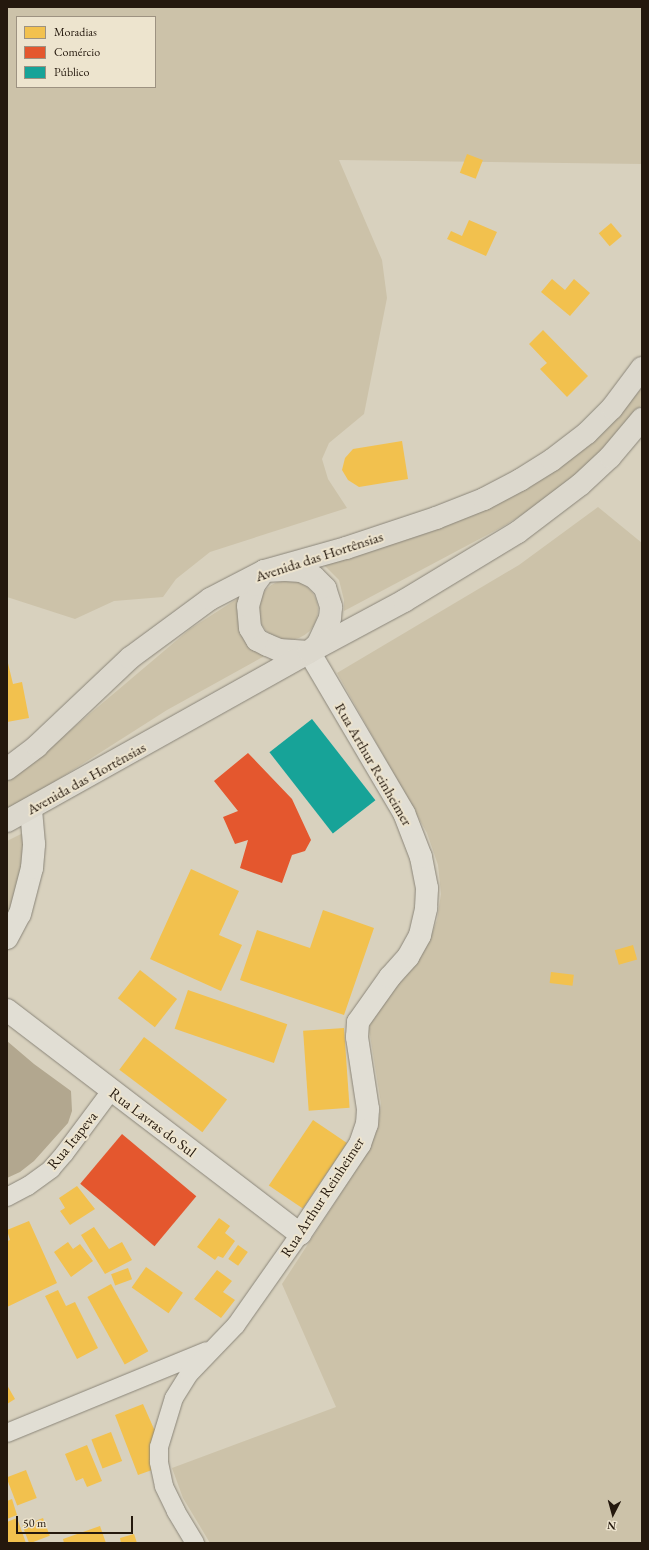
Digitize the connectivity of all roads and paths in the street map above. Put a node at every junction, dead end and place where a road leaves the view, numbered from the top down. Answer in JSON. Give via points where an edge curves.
{"nodes":[{"id":1,"x":642,"y":368,"type":"edge"},
{"id":2,"x":642,"y":419,"type":"edge"},
{"id":3,"x":264,"y":571,"type":"junction"},
{"id":4,"x":309,"y":652,"type":"junction"},
{"id":5,"x":7,"y":770,"type":"edge"},
{"id":6,"x":31,"y":809,"type":"junction"},
{"id":7,"x":7,"y":821,"type":"edge"},
{"id":8,"x":7,"y":938,"type":"edge"},
{"id":9,"x":7,"y":1010,"type":"edge"},
{"id":10,"x":111,"y":1091,"type":"junction"},
{"id":11,"x":7,"y":1197,"type":"edge"},
{"id":12,"x":300,"y":1234,"type":"junction"},
{"id":13,"x":215,"y":1347,"type":"junction"},
{"id":14,"x":7,"y":1433,"type":"edge"},
{"id":15,"x":195,"y":1543,"type":"edge"}],
"edges":[{"from":1,"to":3,"type":"main road","name":"Avenida das Hortênsias","via":[[612,408],[587,433],[552,460],[520,480],[484,499],[436,518],[346,548]]},
{"from":2,"to":4,"type":"main road","name":"Avenida das Hortênsias","via":[[610,457],[580,485],[518,532],[404,601]]},
{"from":3,"to":4,"type":"main road","via":[[251,593],[248,606],[250,628],[257,640],[279,650]]},
{"from":3,"to":4,"type":"main road","via":[[301,571],[314,577],[325,588],[331,606],[330,618],[318,644]]},
{"from":3,"to":5,"type":"main road","name":"Avenida das Hortênsias","via":[[210,598],[130,658],[37,746]]},
{"from":4,"to":6,"type":"main road","name":"Avenida das Hortênsias"},
{"from":4,"to":12,"type":"street","name":"Rua Arthur Reinheimer","via":[[404,813],[422,857],[427,888],[420,935],[408,957],[390,977],[358,1022],[357,1037],[368,1109],[367,1124],[360,1144]]},
{"from":6,"to":7,"type":"main road","name":"Avenida das Hortênsias"},
{"from":6,"to":8,"type":"street","via":[[34,844],[32,868],[20,914]]},
{"from":9,"to":10,"type":"street","name":"Rua Lavras do Sul"},
{"from":10,"to":11,"type":"street","name":"Rua Itapeva","via":[[51,1168],[28,1186]]},
{"from":10,"to":12,"type":"street","name":"Rua Lavras do Sul"},
{"from":12,"to":13,"type":"street","name":"Rua Arthur Reinheimer","via":[[236,1325]]},
{"from":13,"to":14,"type":"street"},
{"from":13,"to":15,"type":"street","name":"Rua Arthur Reinheimer","via":[[180,1386],[159,1447],[164,1486]]}]}
